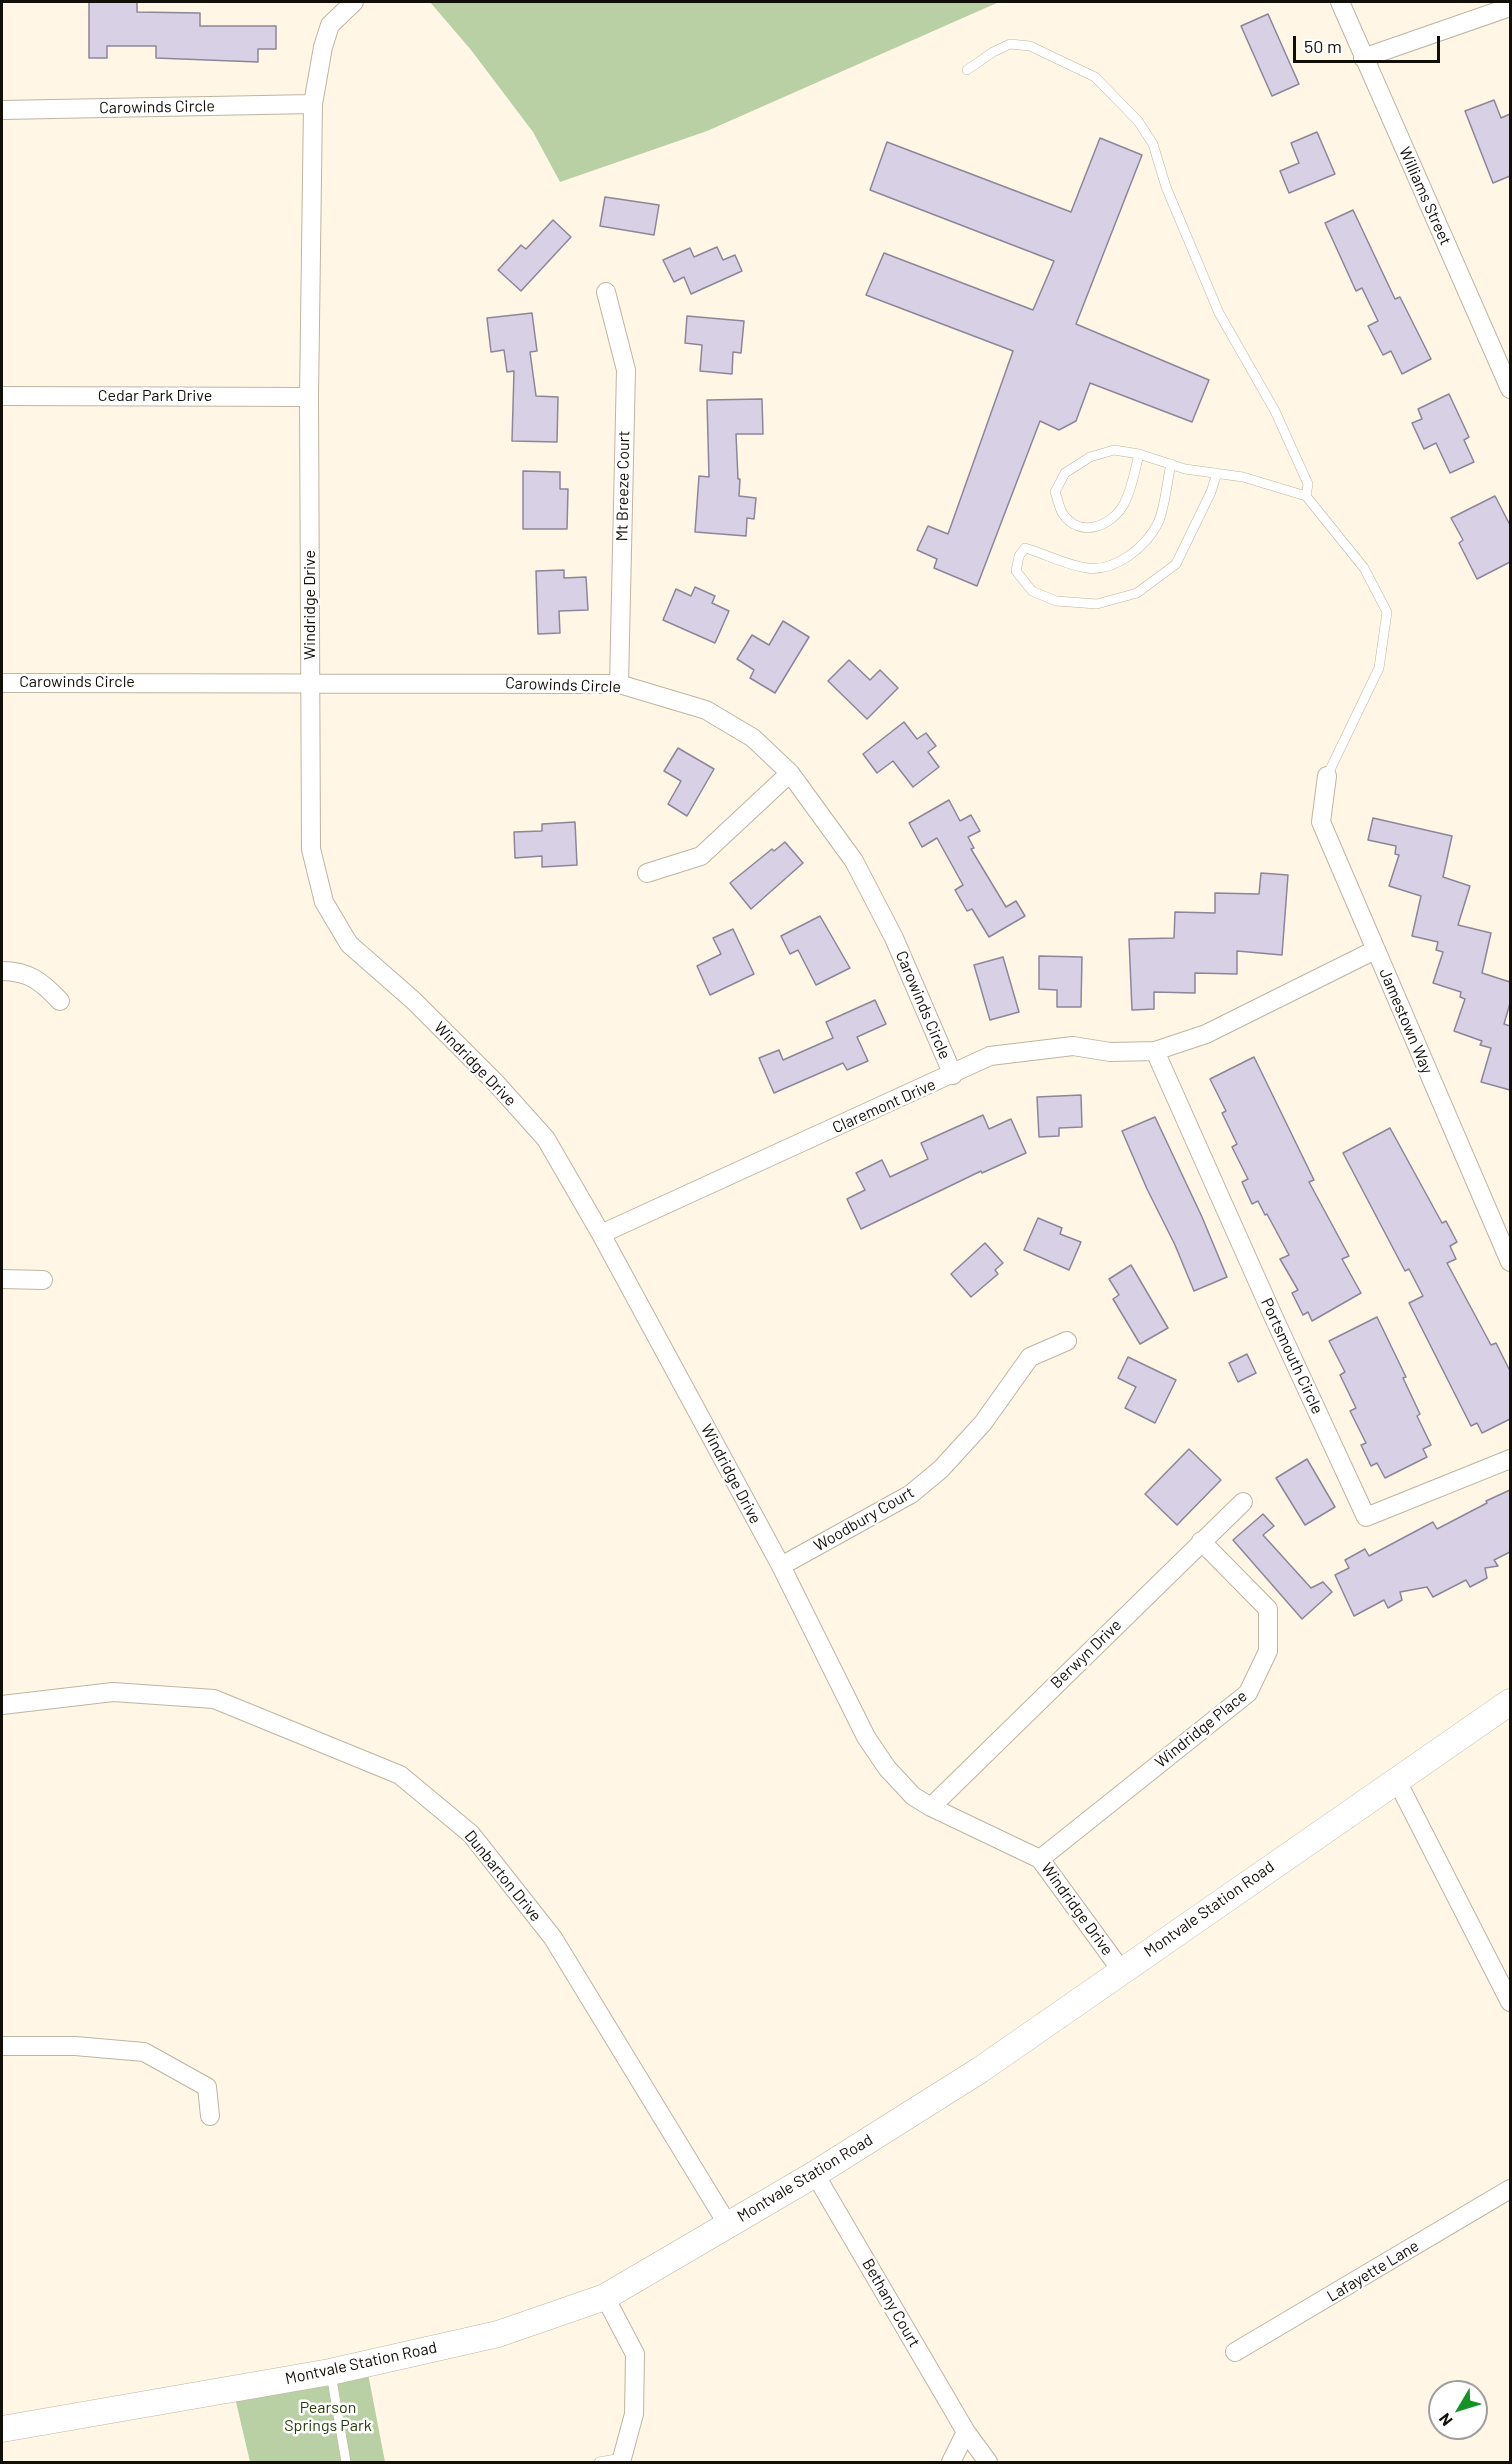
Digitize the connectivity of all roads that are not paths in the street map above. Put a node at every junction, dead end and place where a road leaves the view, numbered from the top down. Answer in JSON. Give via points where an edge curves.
{"nodes":[{"id":1,"x":354,"y":2,"type":"edge"},
{"id":2,"x":1340,"y":2,"type":"edge"},
{"id":3,"x":1510,"y":7,"type":"edge"},
{"id":4,"x":1363,"y":58,"type":"junction"},
{"id":5,"x":967,"y":70,"type":"dead end"},
{"id":6,"x":314,"y":104,"type":"junction"},
{"id":7,"x":2,"y":110,"type":"edge"},
{"id":8,"x":606,"y":292,"type":"dead end"},
{"id":9,"x":1510,"y":389,"type":"edge"},
{"id":10,"x":2,"y":396,"type":"edge"},
{"id":11,"x":309,"y":397,"type":"junction"},
{"id":12,"x":1139,"y":454,"type":"junction"},
{"id":13,"x":1171,"y":464,"type":"junction"},
{"id":14,"x":1217,"y":473,"type":"junction"},
{"id":15,"x":1306,"y":496,"type":"junction"},
{"id":16,"x":311,"y":682,"type":"junction"},
{"id":17,"x":2,"y":683,"type":"edge"},
{"id":18,"x":619,"y":684,"type":"junction"},
{"id":19,"x":790,"y":773,"type":"junction"},
{"id":20,"x":1327,"y":776,"type":"joint"},
{"id":21,"x":647,"y":873,"type":"dead end"},
{"id":22,"x":1376,"y":951,"type":"junction"},
{"id":23,"x":2,"y":970,"type":"edge"},
{"id":24,"x":60,"y":1001,"type":"dead end"},
{"id":25,"x":1155,"y":1051,"type":"junction"},
{"id":26,"x":952,"y":1075,"type":"junction"},
{"id":27,"x":601,"y":1233,"type":"junction"},
{"id":28,"x":1510,"y":1262,"type":"edge"},
{"id":29,"x":2,"y":1279,"type":"edge"},
{"id":30,"x":43,"y":1280,"type":"dead end"},
{"id":31,"x":1067,"y":1341,"type":"dead end"},
{"id":32,"x":1510,"y":1459,"type":"edge"},
{"id":33,"x":1243,"y":1502,"type":"dead end"},
{"id":34,"x":1201,"y":1541,"type":"junction"},
{"id":35,"x":781,"y":1566,"type":"junction"},
{"id":36,"x":1510,"y":1702,"type":"edge"},
{"id":37,"x":2,"y":1705,"type":"edge"},
{"id":38,"x":1396,"y":1779,"type":"junction"},
{"id":39,"x":931,"y":1808,"type":"junction"},
{"id":40,"x":1040,"y":1858,"type":"junction"},
{"id":41,"x":1121,"y":1970,"type":"junction"},
{"id":42,"x":1510,"y":2002,"type":"edge"},
{"id":43,"x":2,"y":2046,"type":"edge"},
{"id":44,"x":210,"y":2116,"type":"dead end"},
{"id":45,"x":815,"y":2174,"type":"junction"},
{"id":46,"x":1510,"y":2189,"type":"edge"},
{"id":47,"x":728,"y":2225,"type":"junction"},
{"id":48,"x":605,"y":2297,"type":"junction"},
{"id":49,"x":1235,"y":2352,"type":"dead end"},
{"id":50,"x":330,"y":2372,"type":"junction"},
{"id":51,"x":2,"y":2429,"type":"edge"},
{"id":52,"x":966,"y":2432,"type":"junction"},
{"id":53,"x":621,"y":2461,"type":"edge"},
{"id":54,"x":346,"y":2463,"type":"edge"},
{"id":55,"x":599,"y":2463,"type":"edge"},
{"id":56,"x":951,"y":2463,"type":"edge"},
{"id":57,"x":988,"y":2463,"type":"edge"}],
"edges":[{"from":1,"to":6,"type":"street","name":"Windridge Drive","via":[[330,26],[322,47]]},
{"from":2,"to":4,"type":"street","name":"Williams Street"},
{"from":3,"to":4,"type":"street"},
{"from":4,"to":9,"type":"street","name":"Williams Street"},
{"from":5,"to":15,"type":"lane","via":[[1010,44],[1030,46],[1095,77],[1138,121],[1153,144],[1166,188],[1219,313],[1275,411],[1308,484]]},
{"from":6,"to":7,"type":"street","name":"Carowinds Circle"},
{"from":6,"to":11,"type":"street","name":"Windridge Drive"},
{"from":8,"to":18,"type":"street","name":"Mt Breeze Court","via":[[626,370]]},
{"from":10,"to":11,"type":"street","name":"Cedar Park Drive"},
{"from":11,"to":16,"type":"street","name":"Windridge Drive"},
{"from":12,"to":12,"type":"lane","via":[[1114,450],[1090,457],[1065,473],[1055,492],[1062,514],[1072,524],[1086,529],[1117,514],[1125,502]]},
{"from":12,"to":13,"type":"lane"},
{"from":13,"to":14,"type":"lane"},
{"from":13,"to":14,"type":"lane","via":[[1158,523],[1138,550],[1104,568],[1089,568],[1025,548],[1016,571],[1032,591],[1056,601],[1097,604],[1137,593],[1176,564]]},
{"from":14,"to":15,"type":"lane"},
{"from":15,"to":20,"type":"lane","via":[[1364,567],[1387,612],[1379,668]]},
{"from":16,"to":17,"type":"street","name":"Carowinds Circle"},
{"from":16,"to":18,"type":"street","name":"Carowinds Circle"},
{"from":16,"to":27,"type":"street","name":"Windridge Drive","via":[[311,849],[324,902],[349,944],[414,1001],[546,1139]]},
{"from":18,"to":19,"type":"street","name":"Carowinds Circle","via":[[706,710],[753,738]]},
{"from":19,"to":21,"type":"street","via":[[700,856]]},
{"from":19,"to":26,"type":"street","name":"Carowinds Circle","via":[[854,861],[894,938]]},
{"from":20,"to":22,"type":"street","name":"Jamestown Way","via":[[1321,822]]},
{"from":22,"to":25,"type":"street","name":"Claremont Drive","via":[[1206,1034]]},
{"from":22,"to":28,"type":"street","name":"Jamestown Way"},
{"from":23,"to":24,"type":"street","via":[[17,971],[42,982]]},
{"from":25,"to":26,"type":"street","name":"Claremont Drive","via":[[1110,1052],[1073,1046],[1025,1050],[990,1056]]},
{"from":25,"to":32,"type":"street","name":"Portsmouth Circle","via":[[1366,1517]]},
{"from":26,"to":27,"type":"street","name":"Claremont Drive"},
{"from":27,"to":35,"type":"street","name":"Windridge Drive"},
{"from":29,"to":30,"type":"street"},
{"from":31,"to":35,"type":"street","name":"Woodbury Court","via":[[1030,1357],[983,1423],[911,1494]]},
{"from":33,"to":34,"type":"street","name":"Berwyn Drive"},
{"from":34,"to":39,"type":"street","name":"Berwyn Drive"},
{"from":34,"to":40,"type":"street","name":"Windridge Place","via":[[1268,1609],[1268,1651],[1248,1694]]},
{"from":35,"to":39,"type":"street","name":"Windridge Drive","via":[[866,1737],[887,1768],[913,1796]]},
{"from":36,"to":38,"type":"street","name":"Montvale Station Road"},
{"from":37,"to":47,"type":"street","name":"Dunbarton Drive","via":[[113,1692],[214,1699],[400,1775],[471,1834],[553,1938]]},
{"from":38,"to":41,"type":"street","name":"Montvale Station Road"},
{"from":38,"to":42,"type":"street"},
{"from":39,"to":40,"type":"street","name":"Windridge Drive"},
{"from":40,"to":41,"type":"street","name":"Windridge Drive"},
{"from":41,"to":45,"type":"street","name":"Montvale Station Road","via":[[980,2070]]},
{"from":43,"to":44,"type":"street","via":[[75,2046],[144,2052],[207,2087]]},
{"from":45,"to":47,"type":"street","name":"Montvale Station Road"},
{"from":45,"to":52,"type":"street","name":"Bethany Court"},
{"from":46,"to":49,"type":"street","name":"Lafayette Lane"},
{"from":47,"to":48,"type":"street","name":"Montvale Station Road"},
{"from":48,"to":50,"type":"street","name":"Montvale Station Road","via":[[498,2334]]},
{"from":48,"to":53,"type":"street","via":[[634,2354],[634,2414]]},
{"from":50,"to":51,"type":"street","name":"Montvale Station Road"},
{"from":50,"to":54,"type":"lane"},
{"from":52,"to":56,"type":"street"},
{"from":52,"to":57,"type":"street","name":"Bethany Court"},
{"from":53,"to":55,"type":"lane"}]}
